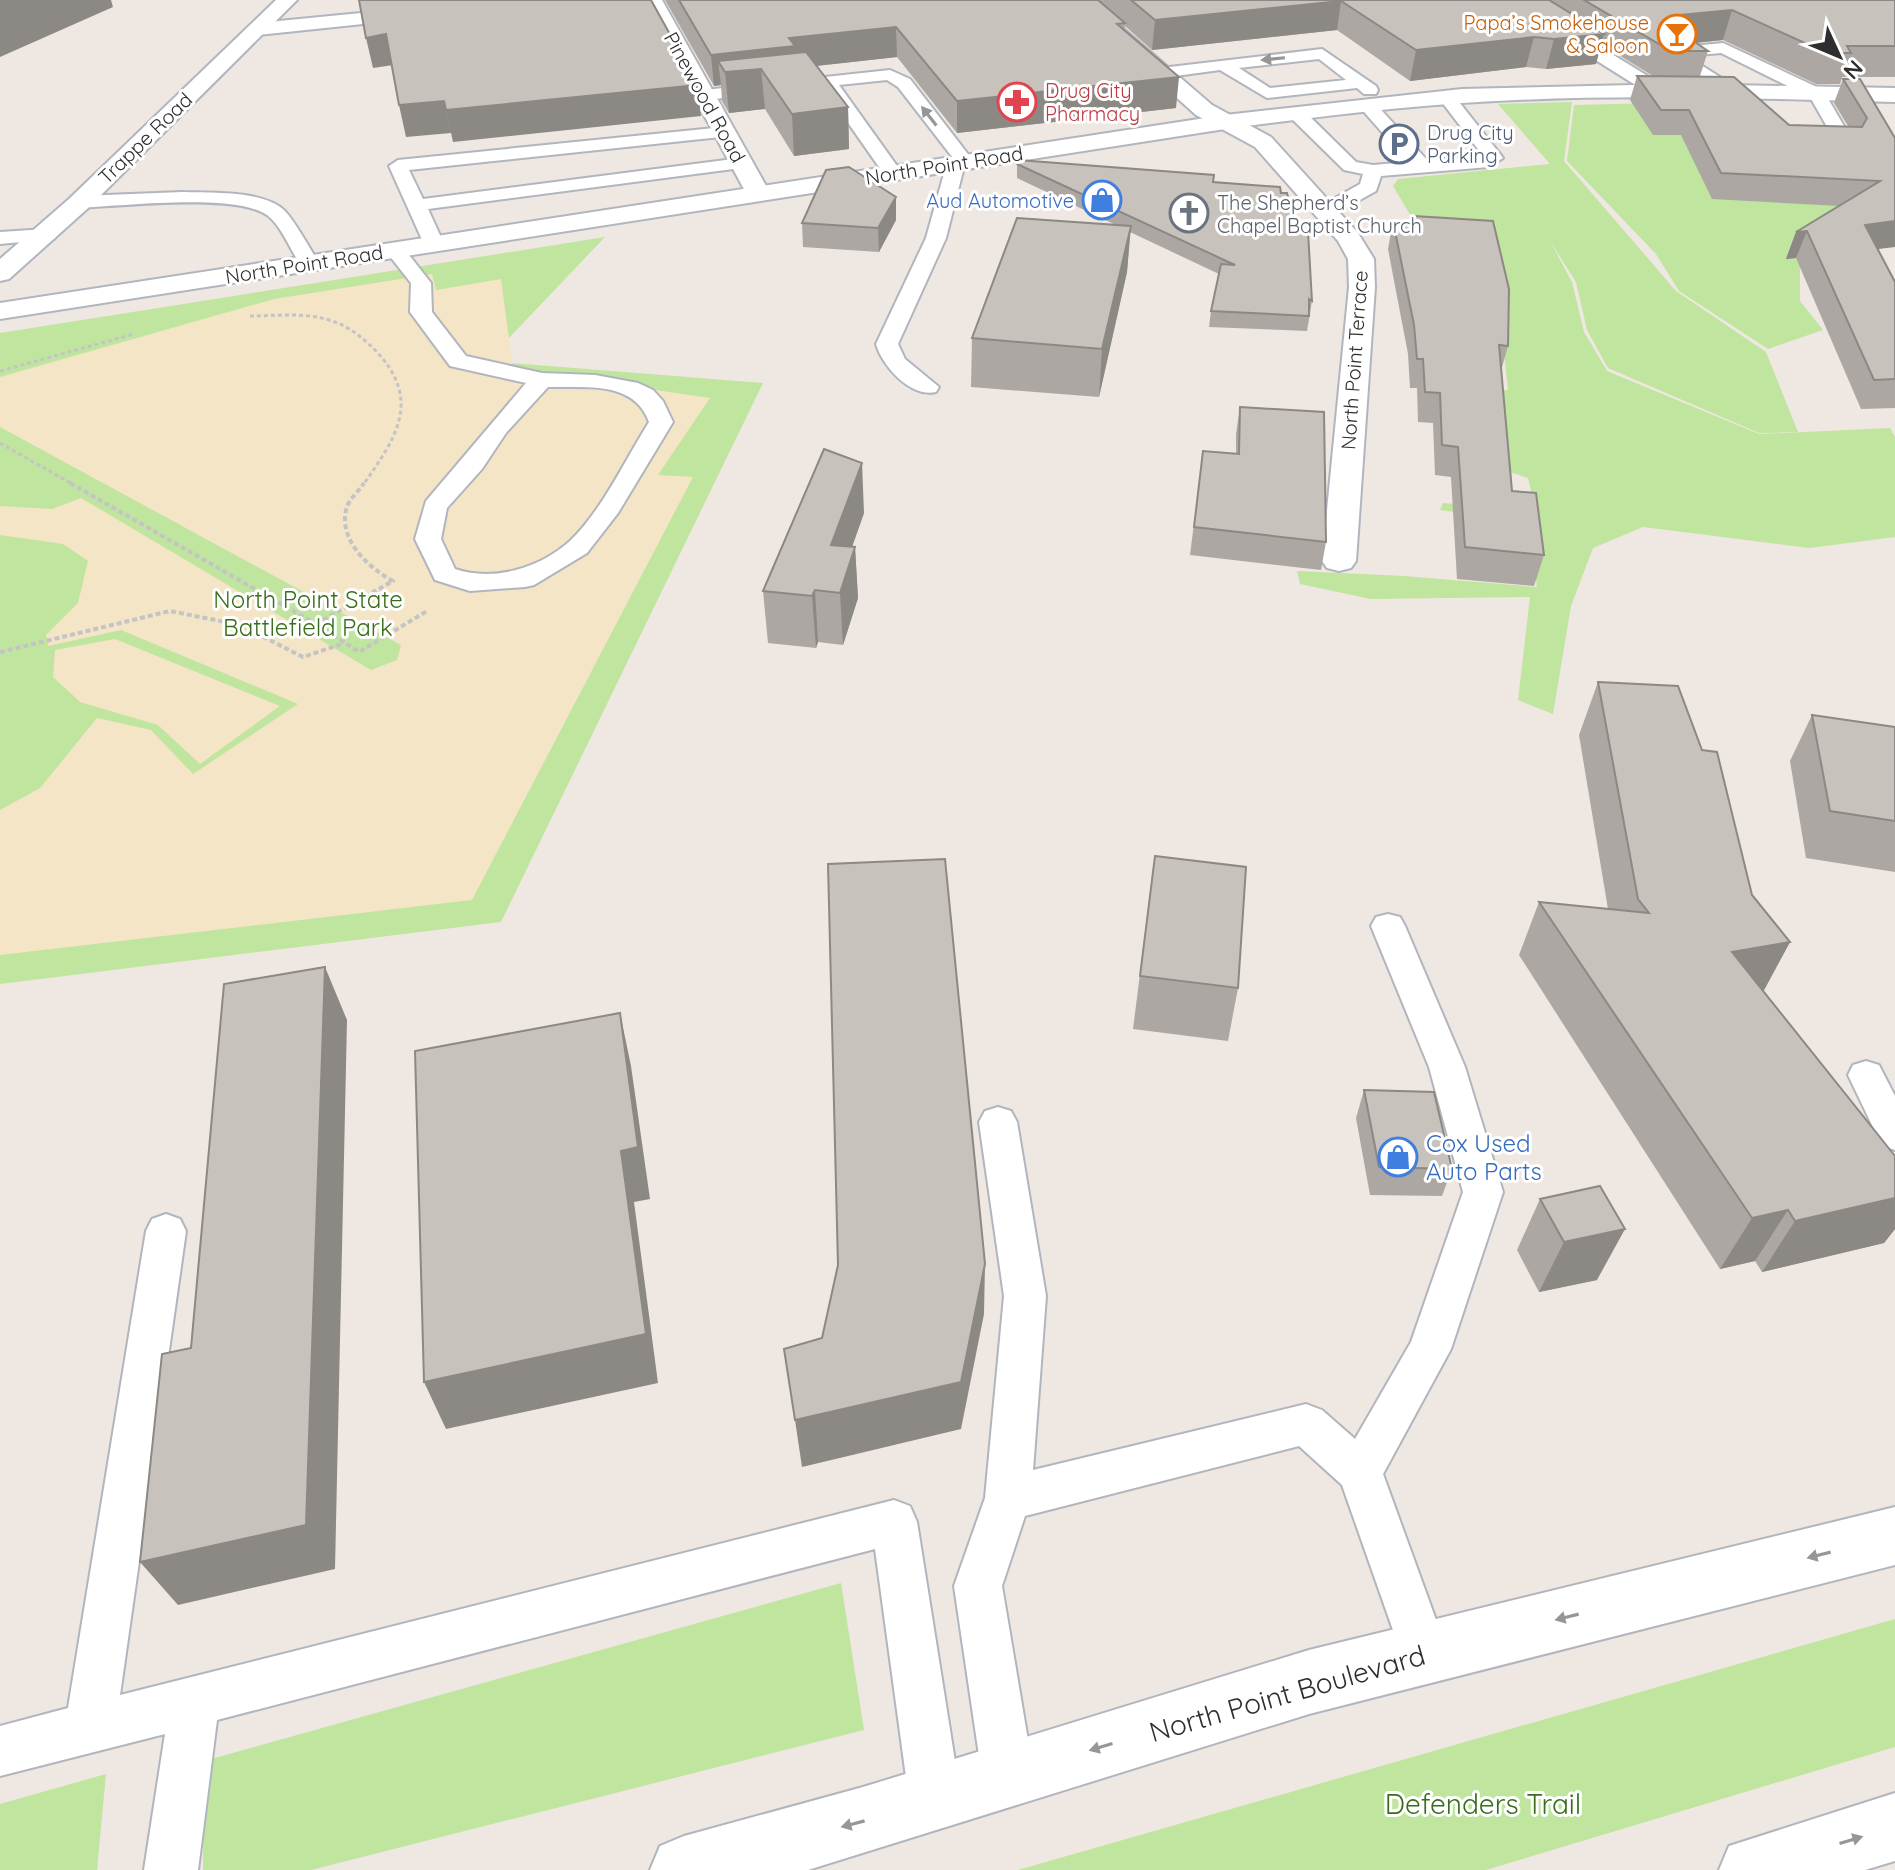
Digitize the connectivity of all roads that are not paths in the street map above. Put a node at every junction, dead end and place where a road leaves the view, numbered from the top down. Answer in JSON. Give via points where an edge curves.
{"nodes":[{"id":1,"x":287,"y":0,"type":"edge"},
{"id":2,"x":652,"y":0,"type":"edge"},
{"id":3,"x":1078,"y":0,"type":"edge"},
{"id":4,"x":1510,"y":0,"type":"edge"},
{"id":5,"x":440,"y":12,"type":"edge"},
{"id":6,"x":258,"y":29,"type":"junction"},
{"id":7,"x":1223,"y":65,"type":"junction"},
{"id":8,"x":1161,"y":73,"type":"junction"},
{"id":9,"x":828,"y":82,"type":"junction"},
{"id":10,"x":1661,"y":91,"type":"junction"},
{"id":11,"x":1731,"y":92,"type":"junction"},
{"id":12,"x":1817,"y":94,"type":"junction"},
{"id":13,"x":705,"y":95,"type":"junction"},
{"id":14,"x":1895,"y":95,"type":"edge"},
{"id":15,"x":1371,"y":97,"type":"junction"},
{"id":16,"x":1446,"y":97,"type":"junction"},
{"id":17,"x":1296,"y":113,"type":"junction"},
{"id":18,"x":1225,"y":122,"type":"junction"},
{"id":19,"x":724,"y":132,"type":"junction"},
{"id":20,"x":960,"y":162,"type":"junction"},
{"id":21,"x":741,"y":163,"type":"junction"},
{"id":22,"x":1422,"y":166,"type":"junction"},
{"id":23,"x":1373,"y":171,"type":"junction"},
{"id":24,"x":893,"y":173,"type":"junction"},
{"id":25,"x":758,"y":193,"type":"junction"},
{"id":26,"x":80,"y":202,"type":"junction"},
{"id":27,"x":417,"y":205,"type":"junction"},
{"id":28,"x":1326,"y":211,"type":"junction"},
{"id":29,"x":45,"y":235,"type":"junction"},
{"id":30,"x":0,"y":238,"type":"edge"},
{"id":31,"x":434,"y":244,"type":"junction"},
{"id":32,"x":395,"y":250,"type":"junction"},
{"id":33,"x":309,"y":263,"type":"junction"},
{"id":34,"x":0,"y":273,"type":"edge"},
{"id":35,"x":0,"y":311,"type":"edge"},
{"id":36,"x":542,"y":380,"type":"junction"},
{"id":37,"x":928,"y":387,"type":"dead end"},
{"id":38,"x":1339,"y":561,"type":"dead end"},
{"id":39,"x":1388,"y":926,"type":"dead end"},
{"id":40,"x":1866,"y":1075,"type":"dead end"},
{"id":41,"x":998,"y":1122,"type":"dead end"},
{"id":42,"x":1895,"y":1135,"type":"edge"},
{"id":43,"x":166,"y":1231,"type":"dead end"},
{"id":44,"x":1360,"y":1472,"type":"junction"},
{"id":45,"x":1008,"y":1498,"type":"junction"},
{"id":46,"x":1895,"y":1536,"type":"edge"},
{"id":47,"x":1424,"y":1653,"type":"junction"},
{"id":48,"x":194,"y":1702,"type":"junction"},
{"id":49,"x":90,"y":1729,"type":"junction"},
{"id":50,"x":0,"y":1751,"type":"edge"},
{"id":51,"x":1008,"y":1776,"type":"junction"},
{"id":52,"x":935,"y":1799,"type":"junction"},
{"id":53,"x":1895,"y":1827,"type":"edge"},
{"id":54,"x":1776,"y":1867,"type":"edge"},
{"id":55,"x":171,"y":1870,"type":"edge"},
{"id":56,"x":684,"y":1870,"type":"edge"}],
"edges":[{"from":1,"to":6,"type":"street","name":"Trappe Road"},
{"from":2,"to":13,"type":"street","name":"Pinewood Road"},
{"from":3,"to":8,"type":"street","name":"North Point Terrace"},
{"from":4,"to":10,"type":"street"},
{"from":5,"to":6,"type":"street"},
{"from":6,"to":26,"type":"street","name":"Trappe Road"},
{"from":7,"to":8,"type":"lane"},
{"from":7,"to":15,"type":"lane","via":[[1267,93]]},
{"from":15,"to":7,"type":"lane","one_way":true,"via":[[1322,54]]},
{"from":8,"to":18,"type":"street","name":"North Point Terrace"},
{"from":9,"to":13,"type":"lane"},
{"from":20,"to":9,"type":"lane","one_way":true,"via":[[904,83],[890,75]]},
{"from":9,"to":24,"type":"lane"},
{"from":10,"to":11,"type":"street","name":"North Point Road"},
{"from":10,"to":16,"type":"street","name":"North Point Road"},
{"from":11,"to":12,"type":"street","name":"North Point Road"},
{"from":11,"to":12,"type":"lane","via":[[1788,144],[1846,145]]},
{"from":11,"to":12,"type":"lane","via":[[1671,53],[1723,48]]},
{"from":12,"to":14,"type":"street","name":"North Point Road"},
{"from":13,"to":19,"type":"street","name":"Pinewood Road"},
{"from":15,"to":16,"type":"street","name":"North Point Road"},
{"from":15,"to":17,"type":"street","name":"North Point Road"},
{"from":15,"to":22,"type":"lane"},
{"from":16,"to":22,"type":"lane","via":[[1494,158]]},
{"from":17,"to":18,"type":"street","name":"North Point Road"},
{"from":17,"to":23,"type":"lane","via":[[1350,166]]},
{"from":18,"to":20,"type":"street","name":"North Point Road"},
{"from":18,"to":28,"type":"street","name":"North Point Terrace","via":[[1263,142]]},
{"from":19,"to":21,"type":"street","name":"Pinewood Road"},
{"from":19,"to":27,"type":"lane","via":[[398,166]]},
{"from":20,"to":24,"type":"street","name":"North Point Road"},
{"from":20,"to":37,"type":"lane","via":[[936,238],[887,344],[896,364]]},
{"from":21,"to":25,"type":"street","name":"Pinewood Road"},
{"from":21,"to":27,"type":"lane"},
{"from":22,"to":23,"type":"lane"},
{"from":23,"to":28,"type":"lane","via":[[1369,187]]},
{"from":24,"to":25,"type":"street","name":"North Point Road"},
{"from":25,"to":31,"type":"street","name":"North Point Road"},
{"from":26,"to":29,"type":"street","name":"Trappe Road"},
{"from":26,"to":33,"type":"lane","via":[[259,202],[277,213]]},
{"from":27,"to":31,"type":"lane"},
{"from":28,"to":38,"type":"street","name":"North Point Terrace","via":[[1361,259]]},
{"from":29,"to":30,"type":"lane"},
{"from":29,"to":34,"type":"street","name":"Trappe Road"},
{"from":31,"to":32,"type":"street","name":"North Point Road"},
{"from":32,"to":33,"type":"street","name":"North Point Road"},
{"from":32,"to":36,"type":"lane","via":[[421,283],[421,312],[458,361]]},
{"from":33,"to":35,"type":"street","name":"North Point Road"},
{"from":36,"to":36,"type":"lane","via":[[435,506],[428,539],[444,574],[470,583],[525,579],[578,547],[661,422],[649,395],[627,386]]},
{"from":39,"to":44,"type":"lane","via":[[1447,1067],[1483,1192],[1430,1349]]},
{"from":40,"to":42,"type":"lane"},
{"from":41,"to":45,"type":"lane","via":[[1025,1296]]},
{"from":43,"to":49,"type":"lane"},
{"from":44,"to":45,"type":"lane","via":[[1306,1424]]},
{"from":44,"to":47,"type":"lane"},
{"from":45,"to":51,"type":"lane","via":[[978,1586]]},
{"from":46,"to":47,"type":"street","name":"North Point Boulevard","one_way":true},
{"from":47,"to":51,"type":"street","name":"North Point Boulevard","one_way":true,"via":[[1309,1682]]},
{"from":48,"to":49,"type":"lane"},
{"from":48,"to":52,"type":"lane","via":[[894,1522]]},
{"from":48,"to":55,"type":"lane"},
{"from":49,"to":50,"type":"lane"},
{"from":51,"to":52,"type":"street","name":"North Point Boulevard"},
{"from":52,"to":56,"type":"street","name":"North Point Boulevard","one_way":true},
{"from":54,"to":53,"type":"street","one_way":true}]}
